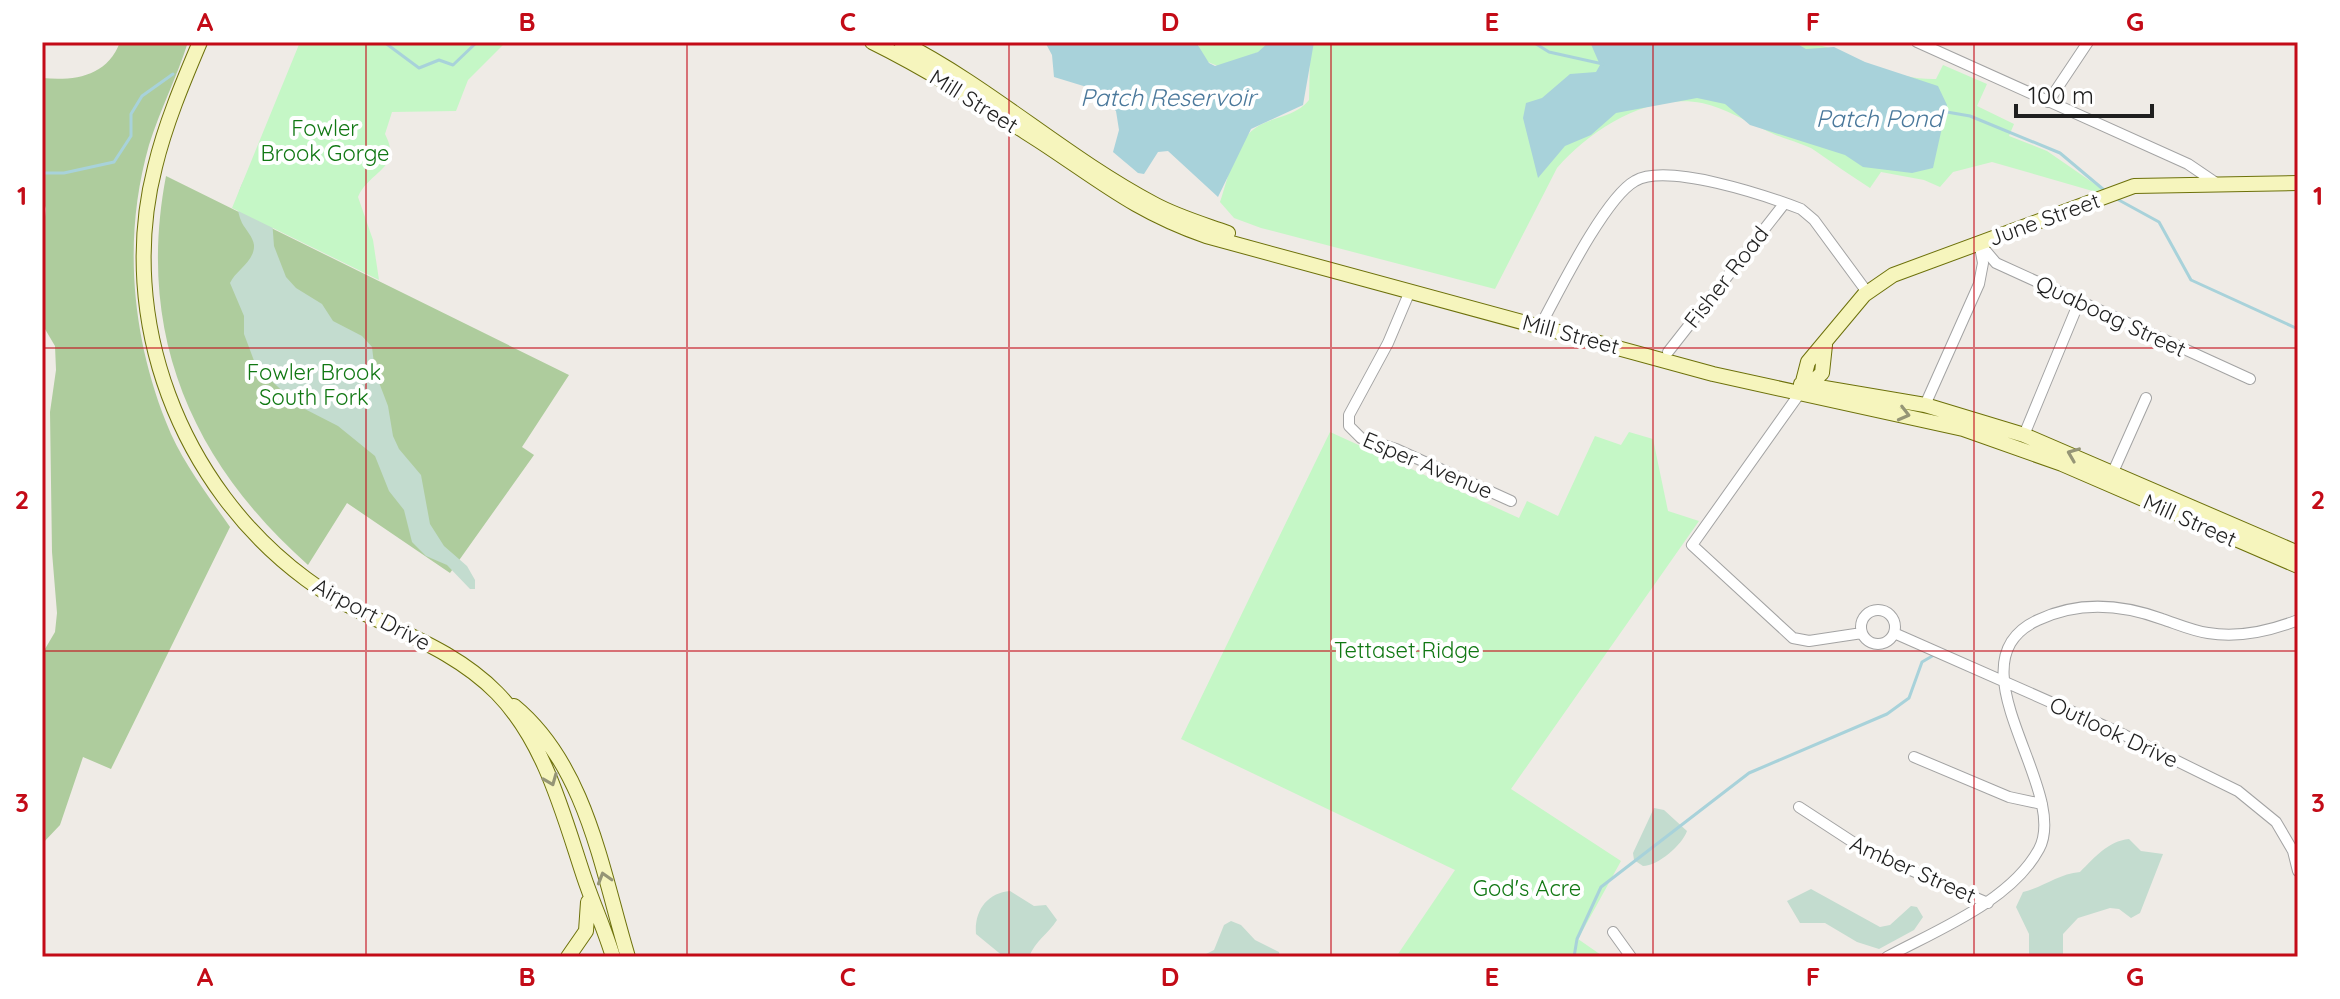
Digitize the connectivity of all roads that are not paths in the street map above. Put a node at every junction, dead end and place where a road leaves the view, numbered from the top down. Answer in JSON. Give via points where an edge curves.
{"nodes":[{"id":1,"x":200,"y":42,"type":"edge"},
{"id":2,"x":872,"y":42,"type":"edge"},
{"id":3,"x":901,"y":42,"type":"edge"},
{"id":4,"x":1917,"y":42,"type":"edge"},
{"id":5,"x":2088,"y":42,"type":"edge"},
{"id":6,"x":2048,"y":102,"type":"junction"},
{"id":7,"x":1092,"y":172,"type":"junction"},
{"id":8,"x":2298,"y":183,"type":"edge"},
{"id":9,"x":2218,"y":184,"type":"junction"},
{"id":10,"x":1784,"y":204,"type":"junction"},
{"id":11,"x":1979,"y":243,"type":"junction"},
{"id":12,"x":1410,"y":291,"type":"junction"},
{"id":13,"x":1867,"y":292,"type":"junction"},
{"id":14,"x":2079,"y":302,"type":"junction"},
{"id":15,"x":1544,"y":319,"type":"junction"},
{"id":16,"x":1668,"y":352,"type":"junction"},
{"id":17,"x":2250,"y":379,"type":"dead end"},
{"id":18,"x":1803,"y":387,"type":"junction"},
{"id":19,"x":2146,"y":398,"type":"dead end"},
{"id":20,"x":1925,"y":405,"type":"junction"},
{"id":21,"x":2024,"y":435,"type":"junction"},
{"id":22,"x":2113,"y":472,"type":"junction"},
{"id":23,"x":1511,"y":501,"type":"dead end"},
{"id":24,"x":2298,"y":553,"type":"edge"},
{"id":25,"x":2298,"y":566,"type":"edge"},
{"id":26,"x":2298,"y":620,"type":"edge"},
{"id":27,"x":1862,"y":633,"type":"junction"},
{"id":28,"x":1894,"y":633,"type":"junction"},
{"id":29,"x":2005,"y":682,"type":"junction"},
{"id":30,"x":495,"y":691,"type":"junction"},
{"id":31,"x":1914,"y":757,"type":"dead end"},
{"id":32,"x":2042,"y":804,"type":"junction"},
{"id":33,"x":1799,"y":807,"type":"dead end"},
{"id":34,"x":581,"y":866,"type":"junction"},
{"id":35,"x":2298,"y":871,"type":"edge"},
{"id":36,"x":1988,"y":903,"type":"junction"},
{"id":37,"x":1613,"y":932,"type":"dead end"},
{"id":38,"x":620,"y":955,"type":"edge"},
{"id":39,"x":568,"y":957,"type":"edge"},
{"id":40,"x":596,"y":957,"type":"edge"},
{"id":41,"x":1631,"y":957,"type":"edge"},
{"id":42,"x":1887,"y":957,"type":"edge"}],
"edges":[{"from":1,"to":30,"type":"main road","name":"Airport Drive","via":[[155,167],[145,241],[150,329],[176,416],[224,497],[288,564],[325,592],[457,660]]},
{"from":2,"to":7,"type":"main road","name":"Mill Street"},
{"from":3,"to":7,"type":"main road","name":"Mill Street","via":[[958,75]]},
{"from":4,"to":6,"type":"street"},
{"from":5,"to":6,"type":"street"},
{"from":6,"to":9,"type":"street","via":[[2188,164]]},
{"from":7,"to":12,"type":"main road","name":"Mill Street","via":[[1125,201],[1168,222]]},
{"from":7,"to":15,"type":"main road","name":"Mill Street","via":[[1190,221]]},
{"from":8,"to":9,"type":"main road","name":"June Street"},
{"from":9,"to":11,"type":"main road","name":"June Street","via":[[2127,188]]},
{"from":10,"to":13,"type":"street","via":[[1814,220]]},
{"from":10,"to":15,"type":"street","via":[[1675,174],[1637,180],[1613,202]]},
{"from":10,"to":16,"type":"street","name":"Fisher Road"},
{"from":11,"to":13,"type":"main road","name":"June Street","via":[[1887,277]]},
{"from":11,"to":14,"type":"street","name":"Quaboag Street","via":[[1996,263]]},
{"from":11,"to":20,"type":"street","via":[[1979,284]]},
{"from":12,"to":18,"type":"main road","name":"Mill Street","via":[[1713,374]]},
{"from":12,"to":23,"type":"street","name":"Esper Avenue","via":[[1349,415],[1349,426],[1361,438]]},
{"from":13,"to":18,"type":"main road","name":"June Street","via":[[1825,345],[1822,373]]},
{"from":14,"to":17,"type":"street","name":"Quaboag Street"},
{"from":14,"to":21,"type":"street"},
{"from":15,"to":16,"type":"main road","name":"Mill Street"},
{"from":16,"to":18,"type":"main road","name":"Mill Street"},
{"from":18,"to":20,"type":"main road","name":"Mill Street"},
{"from":18,"to":25,"type":"main road","name":"Mill Street","one_way":true,"via":[[2001,441]]},
{"from":18,"to":27,"type":"street","via":[[1692,545],[1793,638],[1809,641]]},
{"from":19,"to":22,"type":"street"},
{"from":20,"to":21,"type":"main road","name":"Mill Street"},
{"from":22,"to":21,"type":"main road","name":"Mill Street","one_way":true},
{"from":22,"to":24,"type":"main road","name":"Mill Street"},
{"from":26,"to":29,"type":"street","via":[[2226,635],[2129,607],[2065,611],[2034,621],[2014,639],[2005,660]]},
{"from":27,"to":28,"type":"street","via":[[1878,644]]},
{"from":27,"to":28,"type":"street","via":[[1866,615],[1881,610],[1894,621]]},
{"from":28,"to":29,"type":"street","name":"Outlook Drive"},
{"from":29,"to":32,"type":"street"},
{"from":29,"to":35,"type":"street","name":"Outlook Drive","via":[[2256,802],[2276,822]]},
{"from":30,"to":34,"type":"main road","name":"Airport Drive","one_way":true,"via":[[544,765]]},
{"from":38,"to":30,"type":"main road","name":"Airport Drive","one_way":true,"via":[[574,786],[534,725]]},
{"from":31,"to":32,"type":"street","via":[[2009,797]]},
{"from":32,"to":36,"type":"street","via":[[2045,828],[2037,853]]},
{"from":33,"to":36,"type":"street","name":"Amber Street","via":[[1868,852]]},
{"from":34,"to":38,"type":"main road","name":"Airport Drive"},
{"from":34,"to":39,"type":"main road","name":"Airport Drive","via":[[589,916],[581,942]]},
{"from":36,"to":42,"type":"street"},
{"from":37,"to":41,"type":"street"},
{"from":38,"to":40,"type":"main road"}]}
